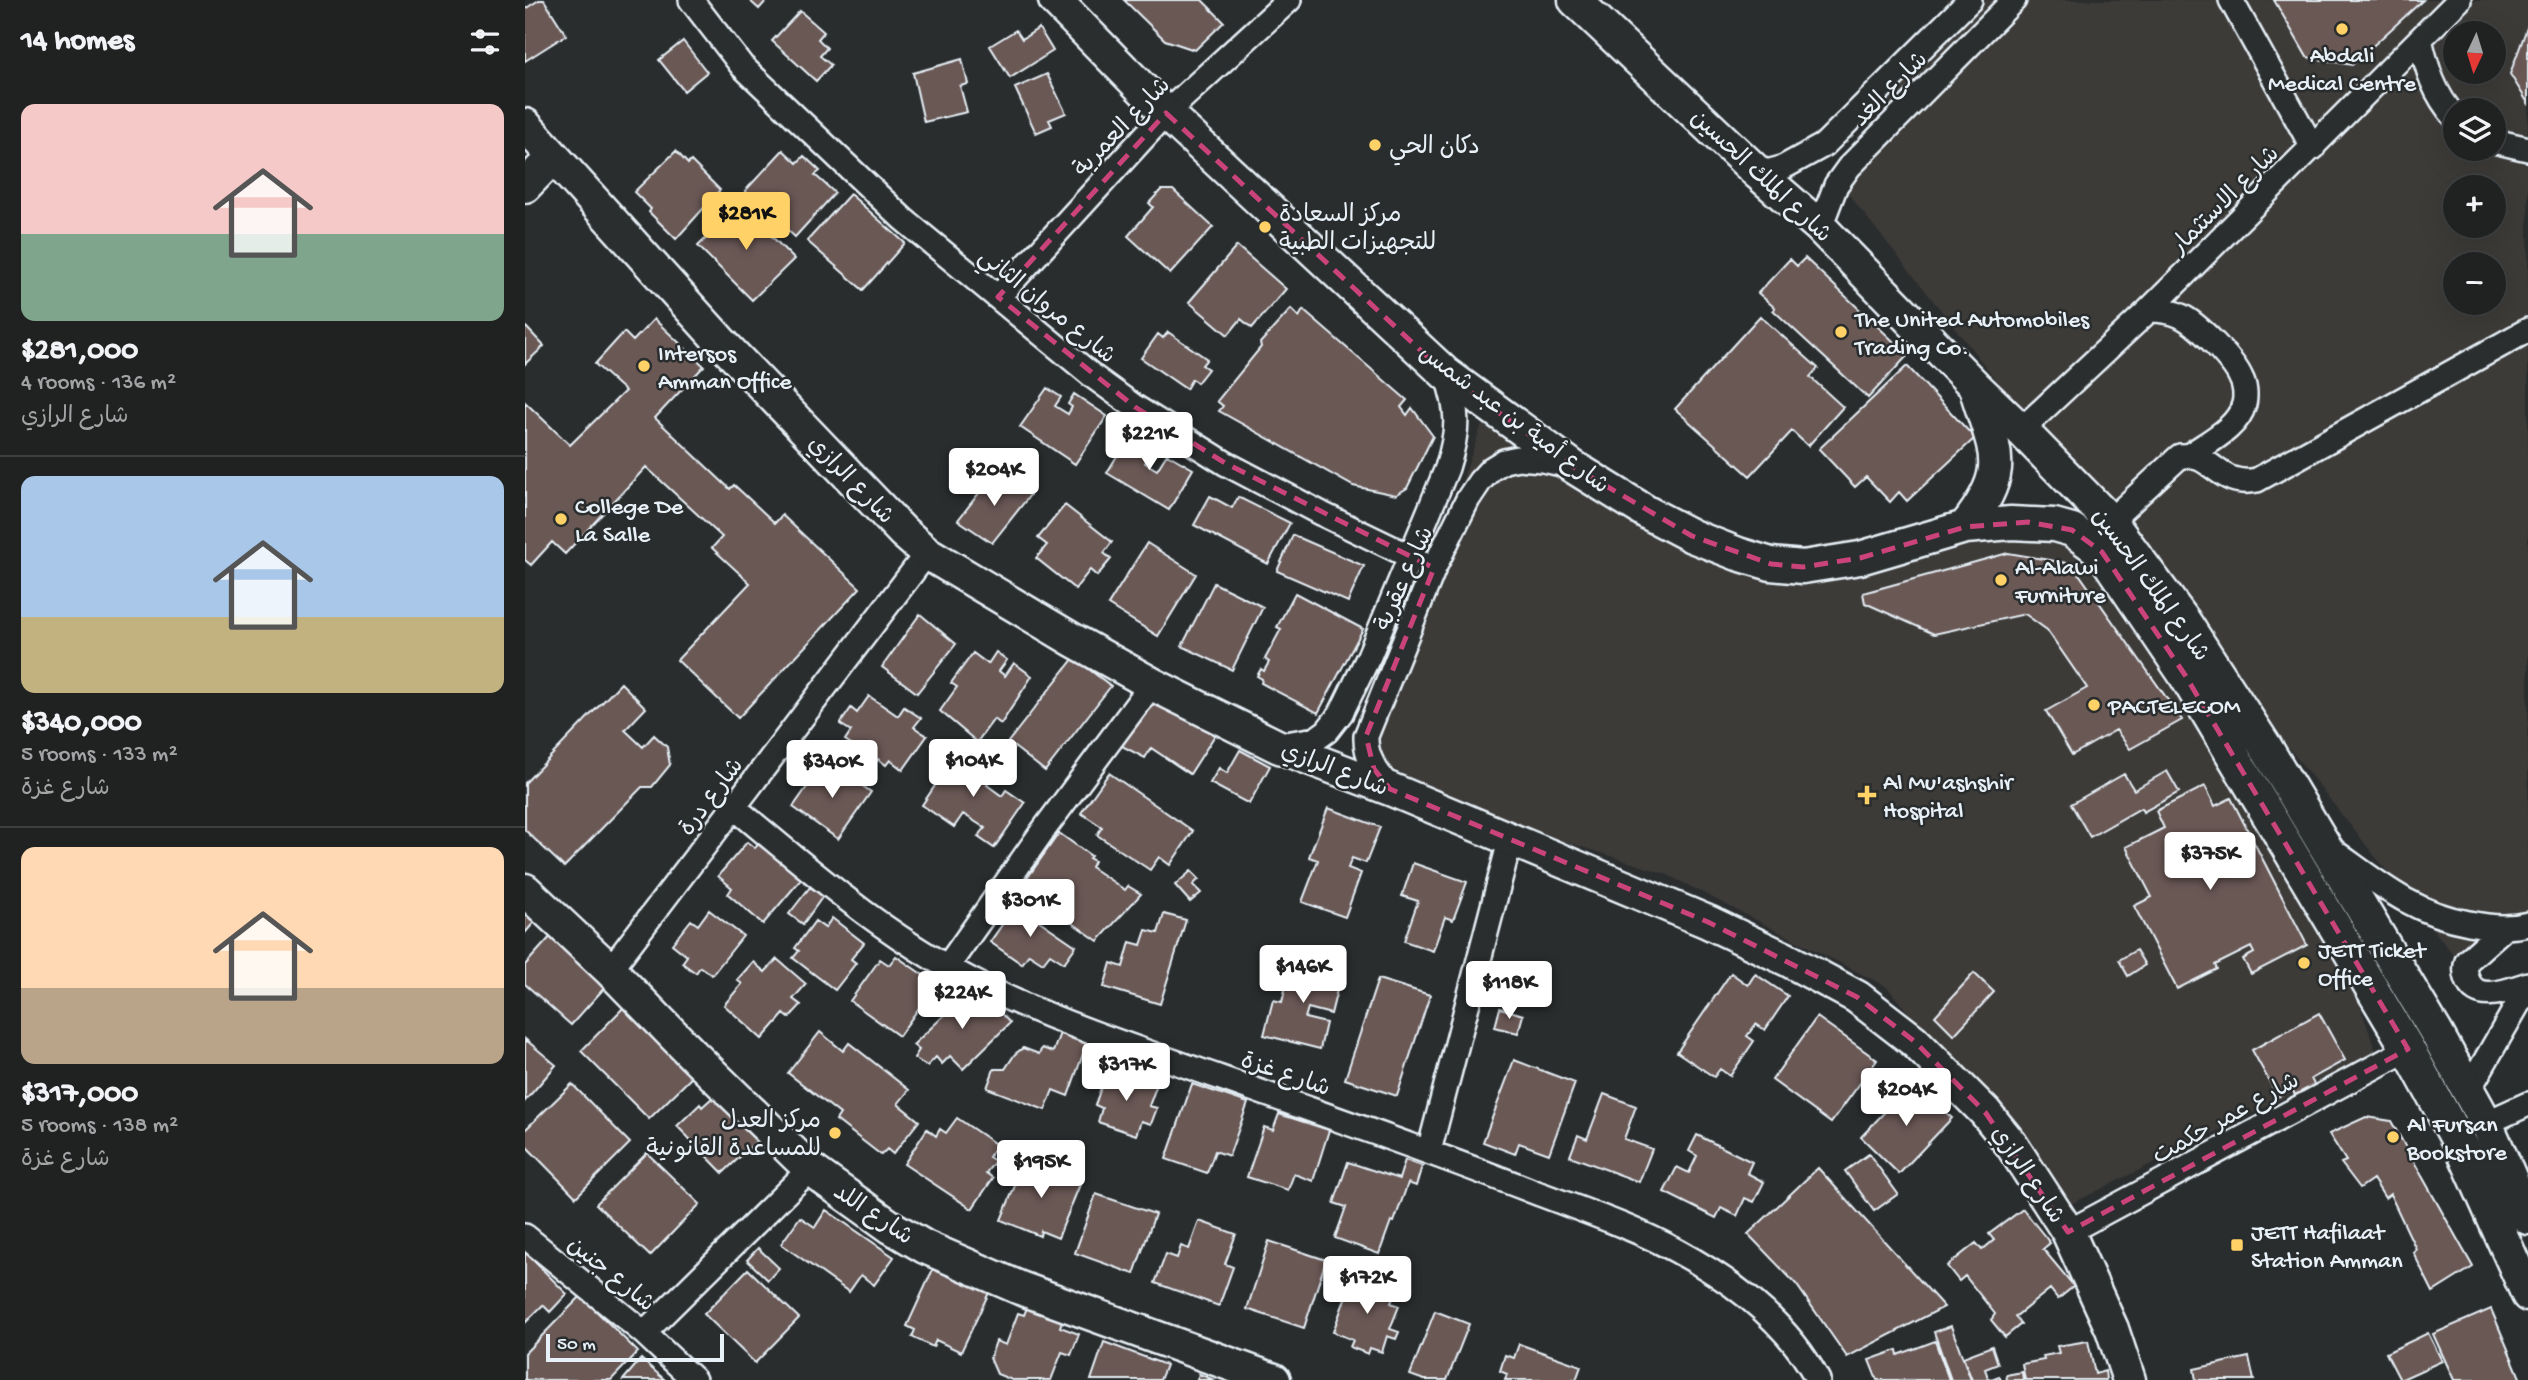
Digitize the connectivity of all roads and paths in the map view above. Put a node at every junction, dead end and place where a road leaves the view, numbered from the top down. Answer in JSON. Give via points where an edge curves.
{"nodes":[{"id":1,"x":691,"y":0,"type":"edge"},
{"id":2,"x":1055,"y":0,"type":"edge"},
{"id":3,"x":1289,"y":0,"type":"edge"},
{"id":4,"x":1575,"y":0,"type":"edge"},
{"id":5,"x":1970,"y":0,"type":"edge"},
{"id":6,"x":2014,"y":0,"type":"edge"},
{"id":7,"x":2231,"y":0,"type":"edge"},
{"id":8,"x":2459,"y":0,"type":"edge"},
{"id":9,"x":2420,"y":39,"type":"junction"},
{"id":10,"x":2443,"y":102,"type":"edge"},
{"id":11,"x":1166,"y":113,"type":"junction"},
{"id":12,"x":535,"y":143,"type":"edge"},
{"id":13,"x":2506,"y":144,"type":"edge"},
{"id":14,"x":2313,"y":148,"type":"junction"},
{"id":15,"x":2528,"y":149,"type":"edge"},
{"id":16,"x":1759,"y":174,"type":"junction"},
{"id":17,"x":525,"y":186,"type":"edge"},
{"id":18,"x":1821,"y":227,"type":"junction"},
{"id":19,"x":998,"y":296,"type":"junction"},
{"id":20,"x":2150,"y":310,"type":"junction"},
{"id":21,"x":2528,"y":330,"type":"edge"},
{"id":22,"x":1446,"y":374,"type":"junction"},
{"id":23,"x":1975,"y":386,"type":"junction"},
{"id":24,"x":2021,"y":430,"type":"junction"},
{"id":25,"x":2190,"y":455,"type":"junction"},
{"id":26,"x":1572,"y":466,"type":"junction"},
{"id":27,"x":2110,"y":521,"type":"junction"},
{"id":28,"x":1965,"y":527,"type":"junction"},
{"id":29,"x":927,"y":553,"type":"junction"},
{"id":30,"x":1410,"y":556,"type":"junction"},
{"id":31,"x":1434,"y":568,"type":"junction"},
{"id":32,"x":1152,"y":684,"type":"junction"},
{"id":33,"x":1277,"y":746,"type":"junction"},
{"id":34,"x":1390,"y":789,"type":"junction"},
{"id":35,"x":734,"y":807,"type":"junction"},
{"id":36,"x":1510,"y":841,"type":"junction"},
{"id":37,"x":2321,"y":842,"type":"junction"},
{"id":38,"x":525,"y":890,"type":"edge"},
{"id":39,"x":2528,"y":924,"type":"edge"},
{"id":40,"x":2504,"y":928,"type":"junction"},
{"id":41,"x":947,"y":967,"type":"junction"},
{"id":42,"x":610,"y":970,"type":"junction"},
{"id":43,"x":2528,"y":984,"type":"edge"},
{"id":44,"x":2528,"y":992,"type":"edge"},
{"id":45,"x":2408,"y":1049,"type":"junction"},
{"id":46,"x":2469,"y":1091,"type":"junction"},
{"id":47,"x":2528,"y":1104,"type":"edge"},
{"id":48,"x":2486,"y":1123,"type":"junction"},
{"id":49,"x":1429,"y":1151,"type":"junction"},
{"id":50,"x":810,"y":1169,"type":"junction"},
{"id":51,"x":2528,"y":1218,"type":"edge"},
{"id":52,"x":2069,"y":1233,"type":"junction"},
{"id":53,"x":525,"y":1236,"type":"edge"},
{"id":54,"x":2528,"y":1295,"type":"edge"},
{"id":55,"x":644,"y":1333,"type":"junction"},
{"id":56,"x":694,"y":1380,"type":"edge"},
{"id":57,"x":1274,"y":1380,"type":"edge"},
{"id":58,"x":1818,"y":1380,"type":"edge"},
{"id":59,"x":2129,"y":1380,"type":"edge"}],
"edges":[{"from":1,"to":19,"type":"street","name":"شارع مروان الثاني","via":[[723,44],[768,92],[903,219]]},
{"from":2,"to":11,"type":"main road","name":"شارع أمية بن عبد شمس"},
{"from":3,"to":11,"type":"street","name":"شارع العمرية"},
{"from":4,"to":16,"type":"main road","name":"شارع الملك الحسين"},
{"from":5,"to":16,"type":"street","via":[[1824,145],[1782,168]]},
{"from":6,"to":18,"type":"street","name":"شارع الغد","via":[[1849,167],[1836,185]]},
{"from":7,"to":14,"type":"street"},
{"from":8,"to":9,"type":"street","name":"شارع الاستثمار"},
{"from":9,"to":10,"type":"street","via":[[2432,84]]},
{"from":9,"to":14,"type":"street","name":"شارع الاستثمار"},
{"from":11,"to":19,"type":"street","name":"شارع العمرية"},
{"from":11,"to":22,"type":"main road","name":"شارع أمية بن عبد شمس"},
{"from":12,"to":17,"type":"main road"},
{"from":12,"to":29,"type":"main road","name":"شارع الرازي"},
{"from":13,"to":15,"type":"street"},
{"from":14,"to":20,"type":"street","name":"شارع الاستثمار"},
{"from":16,"to":18,"type":"main road","name":"شارع الملك الحسين"},
{"from":18,"to":23,"type":"main road","name":"شارع الملك الحسين"},
{"from":19,"to":30,"type":"street","name":"شارع مروان الثاني","via":[[1057,349],[1135,407],[1225,463]]},
{"from":20,"to":24,"type":"street","name":"شارع الاستثمار"},
{"from":20,"to":25,"type":"street","via":[[2185,317],[2242,379],[2244,405],[2239,417]]},
{"from":21,"to":25,"type":"street","via":[[2257,480],[2228,479]]},
{"from":22,"to":26,"type":"main road","name":"شارع أمية بن عبد شمس"},
{"from":22,"to":30,"type":"street","name":"شارع عقربة","via":[[1455,401],[1457,434]]},
{"from":23,"to":24,"type":"main road","name":"شارع الملك الحسين"},
{"from":23,"to":28,"type":"main road","via":[[1996,466],[1989,494]]},
{"from":24,"to":27,"type":"main road","name":"شارع الملك الحسين"},
{"from":25,"to":27,"type":"street","via":[[2173,461]]},
{"from":26,"to":28,"type":"main road","name":"شارع أمية بن عبد شمس","via":[[1692,536],[1771,564],[1830,564]]},
{"from":26,"to":31,"type":"street","name":"شارع عقربة","via":[[1518,458],[1491,469],[1468,499]]},
{"from":27,"to":37,"type":"main road","name":"شارع الملك الحسين","via":[[2184,621]]},
{"from":28,"to":45,"type":"main road","name":"شارع الملك الحسين","via":[[2028,522],[2053,525],[2072,530],[2102,552],[2185,675]]},
{"from":29,"to":32,"type":"main road","name":"شارع الرازي"},
{"from":29,"to":35,"type":"street","name":"شارع درة"},
{"from":30,"to":31,"type":"street","name":"شارع مروان الثاني"},
{"from":30,"to":33,"type":"street","name":"شارع عقربة","via":[[1341,713],[1316,739]]},
{"from":31,"to":34,"type":"street","name":"شارع عقربة","via":[[1366,736],[1374,769]]},
{"from":32,"to":33,"type":"main road","name":"شارع الرازي"},
{"from":32,"to":41,"type":"street"},
{"from":33,"to":34,"type":"main road","name":"شارع الرازي"},
{"from":34,"to":36,"type":"main road","name":"شارع الرازي"},
{"from":35,"to":41,"type":"street","name":"شارع غزة","via":[[823,882]]},
{"from":35,"to":42,"type":"street","name":"شارع درة"},
{"from":36,"to":49,"type":"street"},
{"from":36,"to":52,"type":"main road","name":"شارع الرازي","via":[[1708,922],[1857,997],[1914,1041],[1985,1112]]},
{"from":37,"to":40,"type":"street","via":[[2389,892],[2435,916]]},
{"from":37,"to":46,"type":"main road","name":"شارع الملك الحسين"},
{"from":38,"to":42,"type":"main road","name":"شارع اللد"},
{"from":39,"to":40,"type":"street"},
{"from":40,"to":43,"type":"street","via":[[2467,961],[2470,986],[2486,994]]},
{"from":41,"to":49,"type":"street","name":"شارع غزة","via":[[1078,1026]]},
{"from":42,"to":50,"type":"main road","name":"شارع اللد"},
{"from":44,"to":46,"type":"street"},
{"from":45,"to":52,"type":"street","name":"شارع عمر حكمت"},
{"from":45,"to":54,"type":"main road","name":"شارع الملك الحسين","via":[[2462,1148]]},
{"from":46,"to":48,"type":"main road","name":"شارع الملك الحسين"},
{"from":47,"to":48,"type":"street"},
{"from":48,"to":51,"type":"main road","name":"شارع الملك الحسين"},
{"from":49,"to":58,"type":"street","name":"شارع غزة","via":[[1676,1250],[1760,1307],[1786,1333]]},
{"from":50,"to":55,"type":"street"},
{"from":50,"to":57,"type":"main road","name":"شارع اللد","via":[[925,1247],[1020,1288]]},
{"from":52,"to":59,"type":"main road","name":"شارع الرازي","via":[[2112,1329]]},
{"from":53,"to":55,"type":"street","name":"شارع جنين"},
{"from":55,"to":56,"type":"street","name":"شارع جنين"}]}
